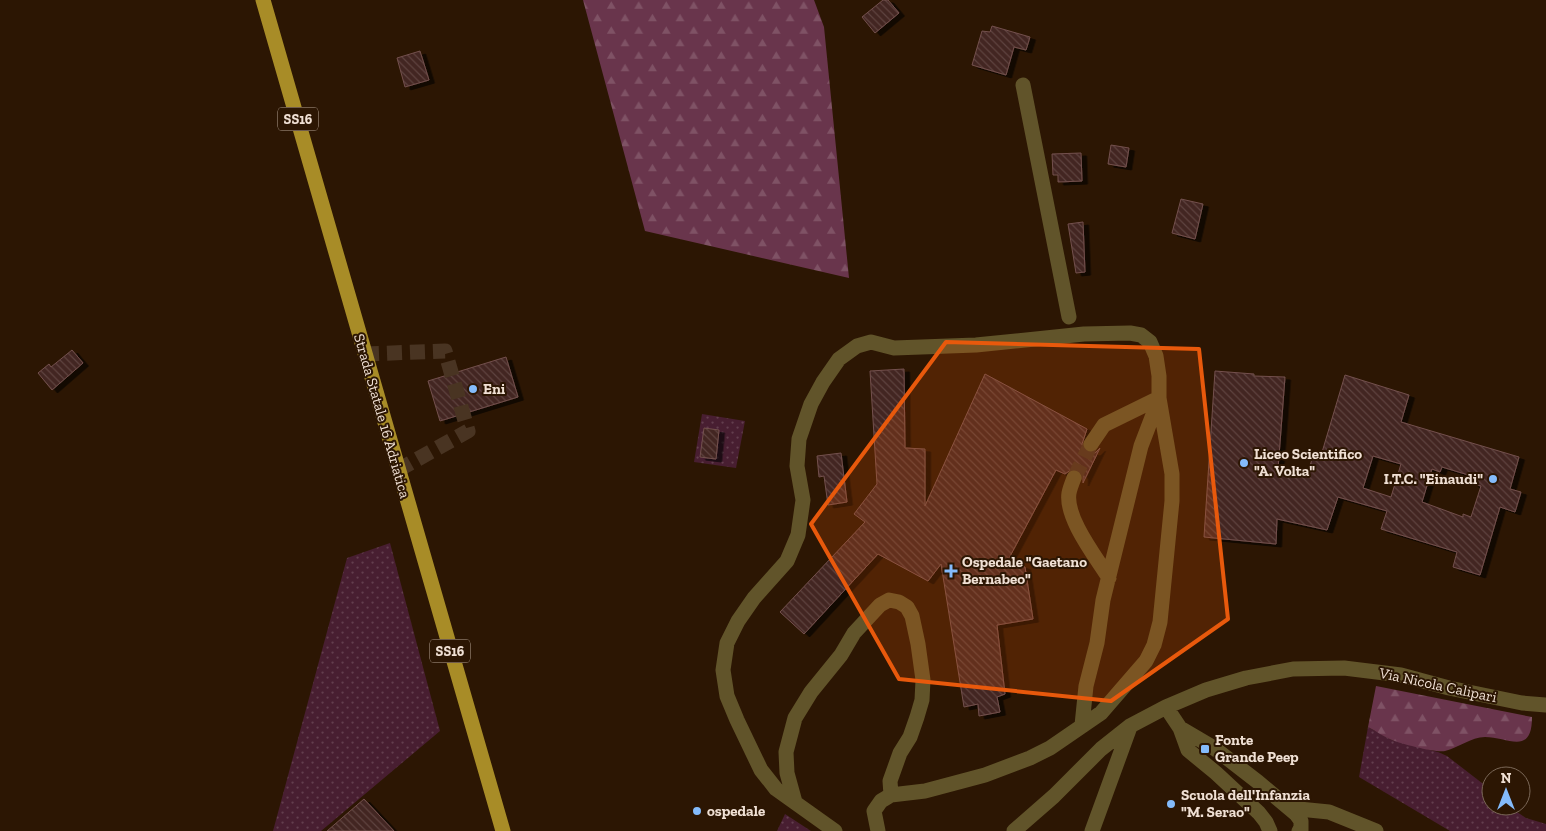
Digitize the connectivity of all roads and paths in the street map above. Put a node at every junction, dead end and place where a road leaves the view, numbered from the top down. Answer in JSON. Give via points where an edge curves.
{"nodes":[{"id":1,"x":264,"y":0,"type":"edge"},
{"id":2,"x":1023,"y":85,"type":"dead end"},
{"id":3,"x":1069,"y":317,"type":"dead end"},
{"id":4,"x":1159,"y":398,"type":"junction"},
{"id":5,"x":1091,"y":444,"type":"tunnel mouth"},
{"id":6,"x":1074,"y":478,"type":"tunnel mouth"},
{"id":7,"x":1109,"y":578,"type":"junction"},
{"id":8,"x":1546,"y":705,"type":"edge"},
{"id":9,"x":1166,"y":707,"type":"junction"},
{"id":10,"x":1082,"y":725,"type":"junction"},
{"id":11,"x":1130,"y":726,"type":"junction"},
{"id":12,"x":1180,"y":728,"type":"junction"},
{"id":13,"x":891,"y":795,"type":"junction"},
{"id":14,"x":795,"y":802,"type":"junction"},
{"id":15,"x":1289,"y":808,"type":"junction"},
{"id":16,"x":502,"y":831,"type":"edge"},
{"id":17,"x":836,"y":831,"type":"edge"},
{"id":18,"x":878,"y":831,"type":"edge"},
{"id":19,"x":1014,"y":831,"type":"edge"},
{"id":20,"x":1092,"y":831,"type":"edge"},
{"id":21,"x":1270,"y":831,"type":"edge"},
{"id":22,"x":1303,"y":831,"type":"edge"},
{"id":23,"x":1376,"y":831,"type":"edge"}],
"edges":[{"from":1,"to":16,"type":"main road","name":"Strada Statale 16 Adriatica","number":"SS16"},
{"from":2,"to":3,"type":"street"},
{"from":4,"to":5,"type":"street","via":[[1104,425]]},
{"from":4,"to":7,"type":"street","via":[[1141,446]]},
{"from":4,"to":10,"type":"street","via":[[1172,474],[1160,622],[1146,661],[1101,713]]},
{"from":4,"to":14,"type":"street","via":[[1156,356],[1150,342],[1141,335],[1130,333],[916,348],[894,348],[871,342],[857,346],[840,359],[811,404],[799,439],[797,466],[803,500],[798,535],[786,561],[738,621],[727,643],[723,670],[727,696],[761,770],[776,789]]},
{"from":6,"to":7,"type":"street","via":[[1069,494],[1070,508]]},
{"from":7,"to":10,"type":"street","via":[[1086,686]]},
{"from":8,"to":9,"type":"street","name":"Via Nicola Calipari","via":[[1448,688],[1401,675],[1344,668],[1292,669],[1246,678]]},
{"from":9,"to":11,"type":"street","name":"Via Nicola Calipari"},
{"from":9,"to":12,"type":"street"},
{"from":10,"to":13,"type":"street","via":[[1050,748],[985,775],[925,791]]},
{"from":11,"to":19,"type":"street","name":"Via Nicola Calipari"},
{"from":11,"to":20,"type":"street"},
{"from":12,"to":15,"type":"street","via":[[1214,748]]},
{"from":12,"to":21,"type":"street","via":[[1188,750],[1259,813]]},
{"from":13,"to":14,"type":"street","via":[[890,781],[917,717],[923,680],[912,616],[907,606],[890,600],[880,605],[854,633],[841,655],[810,692],[795,718],[786,752],[787,773]]},
{"from":13,"to":18,"type":"street","via":[[881,800],[874,811]]},
{"from":14,"to":17,"type":"street"},
{"from":15,"to":22,"type":"street","via":[[1296,814]]},
{"from":15,"to":23,"type":"street","via":[[1329,812]]}]}
